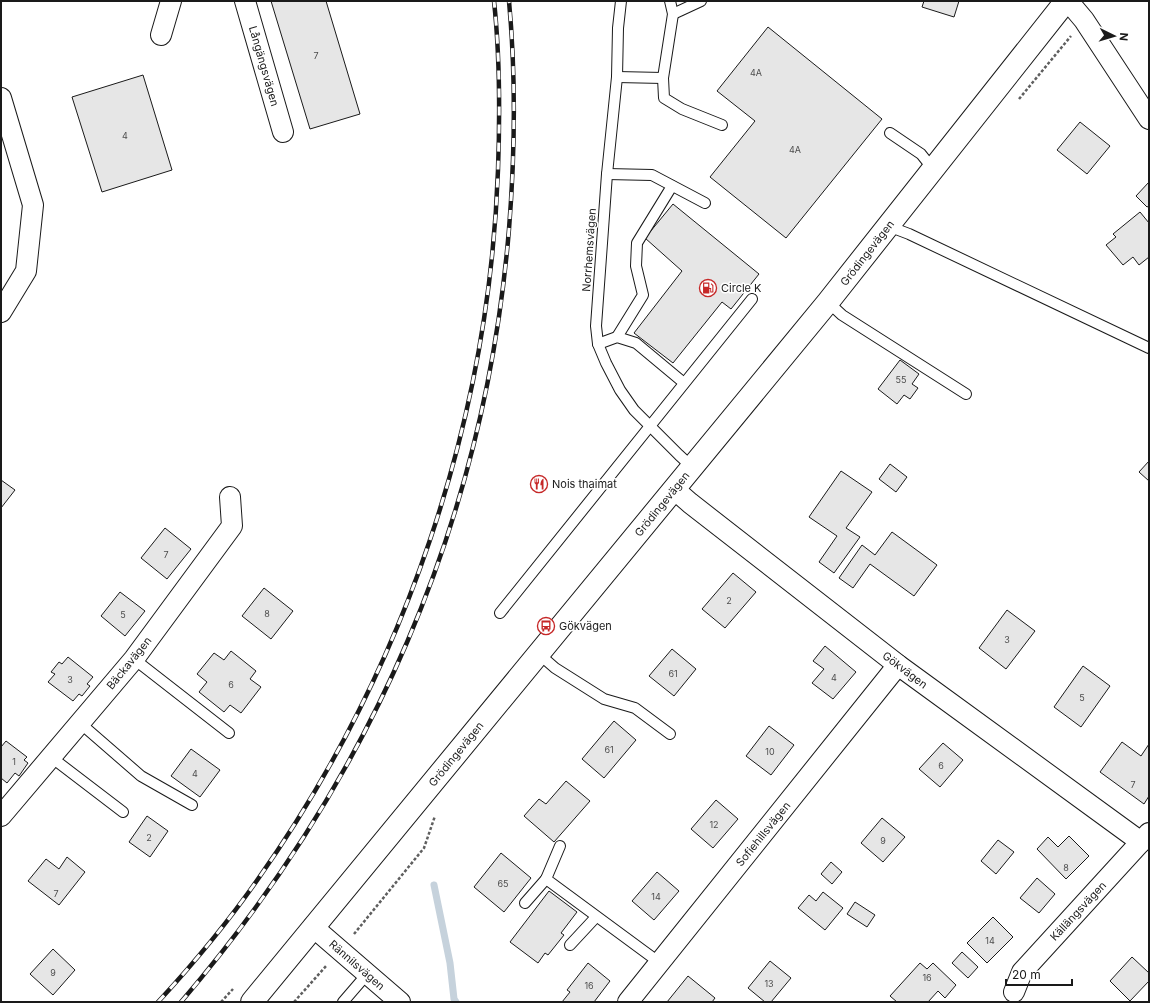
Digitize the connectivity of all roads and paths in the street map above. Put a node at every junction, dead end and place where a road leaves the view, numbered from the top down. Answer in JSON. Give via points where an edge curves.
{"nodes":[{"id":1,"x":171,"y":1,"type":"edge"},
{"id":2,"x":245,"y":1,"type":"edge"},
{"id":3,"x":622,"y":1,"type":"edge"},
{"id":4,"x":670,"y":1,"type":"edge"},
{"id":5,"x":701,"y":1,"type":"edge"},
{"id":6,"x":1067,"y":1,"type":"edge"},
{"id":7,"x":673,"y":14,"type":"junction"},
{"id":8,"x":161,"y":35,"type":"dead end"},
{"id":9,"x":617,"y":78,"type":"junction"},
{"id":10,"x":663,"y":78,"type":"junction"},
{"id":11,"x":1,"y":98,"type":"edge"},
{"id":12,"x":1149,"y":119,"type":"edge"},
{"id":13,"x":722,"y":125,"type":"dead end"},
{"id":14,"x":283,"y":132,"type":"dead end"},
{"id":15,"x":890,"y":133,"type":"dead end"},
{"id":16,"x":933,"y":169,"type":"junction"},
{"id":17,"x":607,"y":174,"type":"junction"},
{"id":18,"x":672,"y":186,"type":"junction"},
{"id":19,"x":705,"y":203,"type":"dead end"},
{"id":20,"x":888,"y":226,"type":"junction"},
{"id":21,"x":752,"y":299,"type":"dead end"},
{"id":22,"x":828,"y":302,"type":"junction"},
{"id":23,"x":1,"y":312,"type":"edge"},
{"id":24,"x":617,"y":337,"type":"junction"},
{"id":25,"x":598,"y":344,"type":"junction"},
{"id":26,"x":1149,"y":348,"type":"edge"},
{"id":27,"x":684,"y":383,"type":"junction"},
{"id":28,"x":966,"y":394,"type":"dead end"},
{"id":29,"x":650,"y":426,"type":"junction"},
{"id":30,"x":692,"y":467,"type":"junction"},
{"id":31,"x":674,"y":489,"type":"junction"},
{"id":32,"x":230,"y":497,"type":"dead end"},
{"id":33,"x":500,"y":613,"type":"dead end"},
{"id":34,"x":539,"y":654,"type":"junction"},
{"id":35,"x":134,"y":659,"type":"junction"},
{"id":36,"x":898,"y":665,"type":"junction"},
{"id":37,"x":80,"y":723,"type":"junction"},
{"id":38,"x":229,"y":733,"type":"dead end"},
{"id":39,"x":670,"y":734,"type":"dead end"},
{"id":40,"x":51,"y":757,"type":"junction"},
{"id":41,"x":192,"y":805,"type":"dead end"},
{"id":42,"x":123,"y":812,"type":"dead end"},
{"id":43,"x":1,"y":816,"type":"edge"},
{"id":44,"x":1145,"y":838,"type":"edge"},
{"id":45,"x":560,"y":846,"type":"dead end"},
{"id":46,"x":546,"y":879,"type":"junction"},
{"id":47,"x":525,"y":903,"type":"dead end"},
{"id":48,"x":596,"y":917,"type":"junction"},
{"id":49,"x":313,"y":927,"type":"junction"},
{"id":50,"x":570,"y":945,"type":"dead end"},
{"id":51,"x":660,"y":963,"type":"junction"},
{"id":52,"x":368,"y":974,"type":"junction"},
{"id":53,"x":1014,"y":992,"type":"dead end"},
{"id":54,"x":252,"y":1002,"type":"edge"},
{"id":55,"x":343,"y":1002,"type":"edge"},
{"id":56,"x":400,"y":1002,"type":"edge"},
{"id":57,"x":628,"y":1002,"type":"edge"}],
"edges":[{"from":1,"to":8,"type":"street"},
{"from":2,"to":14,"type":"street","name":"Långängsvägen"},
{"from":3,"to":9,"type":"lane","name":"Norrhemsvägen","via":[[618,28]]},
{"from":4,"to":7,"type":"lane"},
{"from":5,"to":7,"type":"lane"},
{"from":6,"to":12,"type":"street","via":[[1084,20]]},
{"from":6,"to":16,"type":"street","name":"Grödingevägen"},
{"from":7,"to":10,"type":"lane"},
{"from":9,"to":10,"type":"lane"},
{"from":9,"to":17,"type":"lane","name":"Norrhemsvägen"},
{"from":10,"to":13,"type":"lane","via":[[664,98],[682,109]]},
{"from":11,"to":23,"type":"street","via":[[33,205],[26,271]]},
{"from":15,"to":16,"type":"lane","via":[[921,154]]},
{"from":16,"to":20,"type":"street","name":"Grödingevägen"},
{"from":17,"to":18,"type":"lane","via":[[652,176]]},
{"from":17,"to":25,"type":"lane","name":"Norrhemsvägen","via":[[596,326]]},
{"from":18,"to":19,"type":"lane"},
{"from":18,"to":24,"type":"lane","via":[[637,243],[636,266],[643,295]]},
{"from":20,"to":22,"type":"street","name":"Grödingevägen"},
{"from":20,"to":26,"type":"lane"},
{"from":21,"to":27,"type":"lane"},
{"from":22,"to":28,"type":"lane","via":[[842,315]]},
{"from":22,"to":30,"type":"street","name":"Grödingevägen"},
{"from":24,"to":25,"type":"lane"},
{"from":24,"to":27,"type":"lane","via":[[636,343]]},
{"from":25,"to":29,"type":"lane","name":"Norrhemsvägen","via":[[620,390],[634,410]]},
{"from":27,"to":29,"type":"lane"},
{"from":29,"to":30,"type":"lane","name":"Norrhemsvägen"},
{"from":29,"to":33,"type":"lane"},
{"from":30,"to":31,"type":"street","name":"Grödingevägen"},
{"from":31,"to":34,"type":"street","name":"Grödingevägen"},
{"from":31,"to":36,"type":"street","name":"Gökvägen"},
{"from":32,"to":35,"type":"street","name":"Bäckavägen","via":[[232,526]]},
{"from":34,"to":39,"type":"lane","via":[[555,668],[604,699],[635,708]]},
{"from":34,"to":49,"type":"street","name":"Grödingevägen"},
{"from":35,"to":37,"type":"street","name":"Bäckavägen"},
{"from":35,"to":38,"type":"lane"},
{"from":36,"to":44,"type":"street","name":"Gökvägen"},
{"from":36,"to":51,"type":"street","name":"Sofiehillsvägen"},
{"from":37,"to":40,"type":"street","name":"Bäckavägen"},
{"from":37,"to":41,"type":"lane","via":[[141,776]]},
{"from":40,"to":42,"type":"lane"},
{"from":40,"to":43,"type":"street","name":"Bäckavägen"},
{"from":44,"to":53,"type":"street","name":"Källängsvägen","via":[[1022,972]]},
{"from":45,"to":46,"type":"lane"},
{"from":46,"to":47,"type":"lane"},
{"from":46,"to":48,"type":"lane"},
{"from":48,"to":50,"type":"lane"},
{"from":48,"to":51,"type":"lane"},
{"from":49,"to":52,"type":"street","name":"Rännilsvägen"},
{"from":49,"to":54,"type":"street","name":"Grödingevägen"},
{"from":51,"to":57,"type":"street","name":"Sofiehillsvägen"},
{"from":52,"to":55,"type":"lane"},
{"from":52,"to":56,"type":"street","name":"Rännilsvägen"}]}
